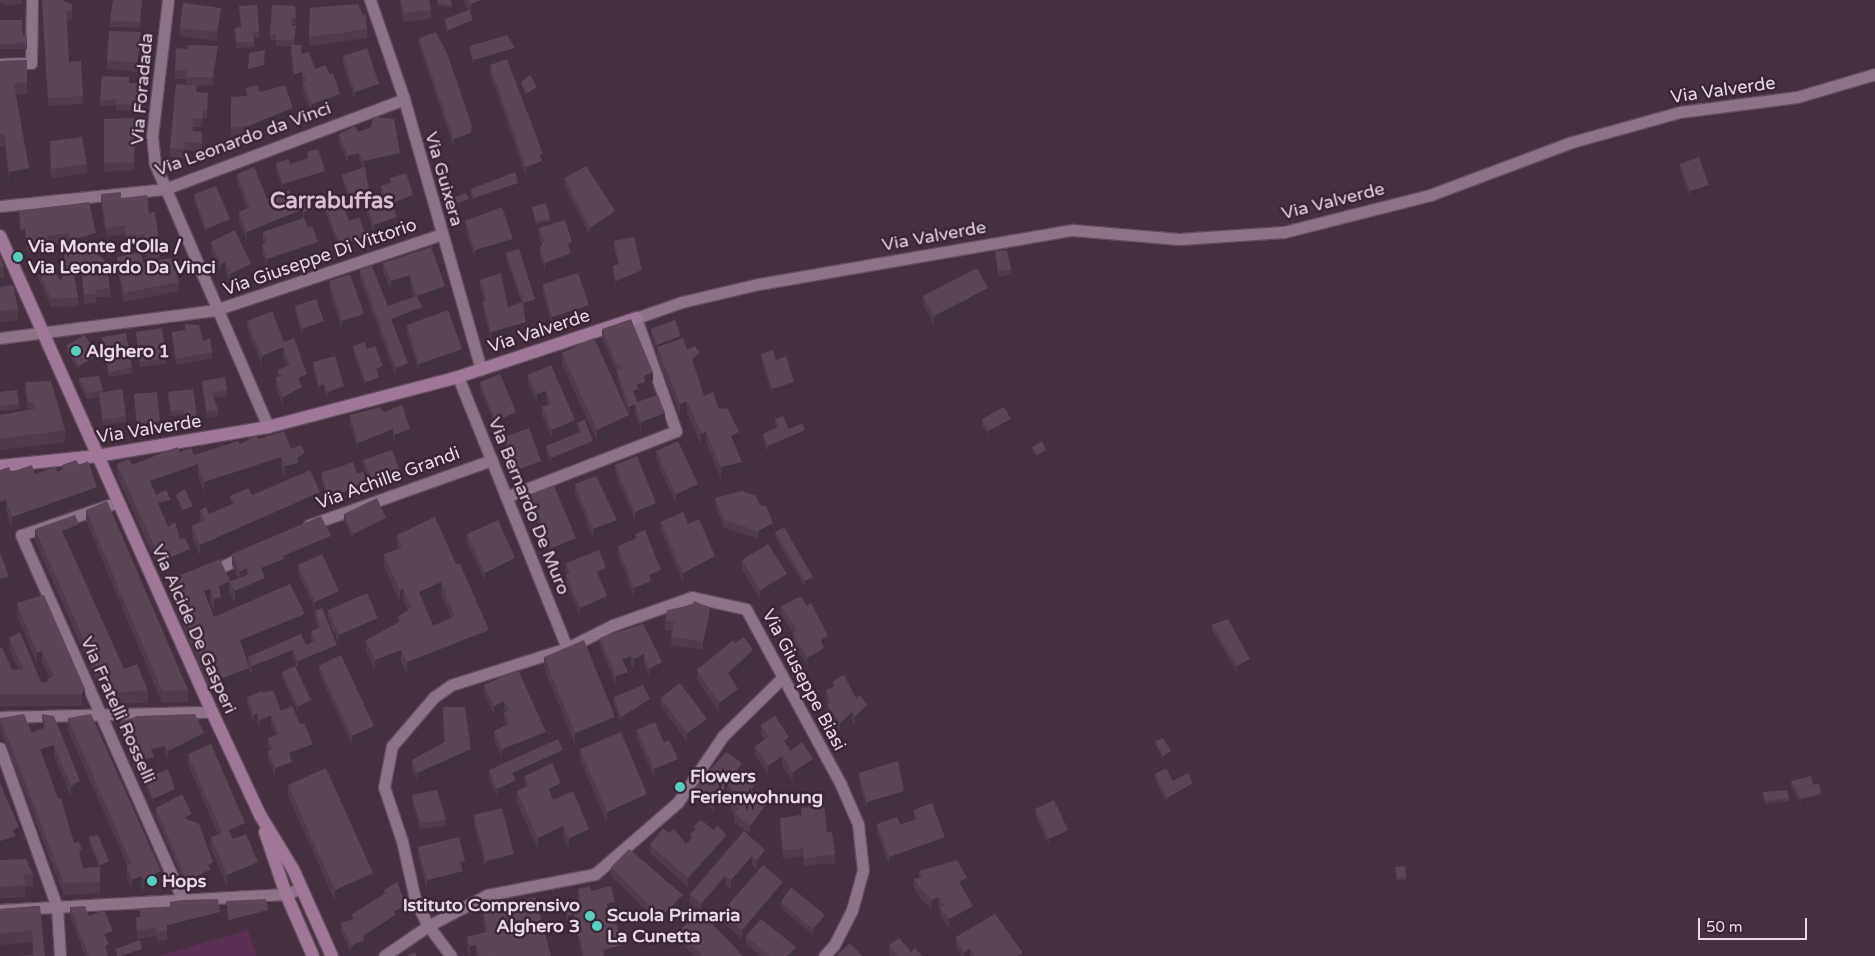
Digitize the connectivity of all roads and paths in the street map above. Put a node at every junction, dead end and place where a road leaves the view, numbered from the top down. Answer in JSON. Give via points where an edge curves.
{"nodes":[{"id":1,"x":32,"y":0,"type":"edge"},
{"id":2,"x":168,"y":0,"type":"edge"},
{"id":3,"x":370,"y":0,"type":"edge"},
{"id":4,"x":0,"y":64,"type":"edge"},
{"id":5,"x":1875,"y":74,"type":"edge"},
{"id":6,"x":404,"y":100,"type":"junction"},
{"id":7,"x":165,"y":189,"type":"junction"},
{"id":8,"x":0,"y":206,"type":"edge"},
{"id":9,"x":442,"y":234,"type":"junction"},
{"id":10,"x":0,"y":236,"type":"edge"},
{"id":11,"x":215,"y":310,"type":"junction"},
{"id":12,"x":636,"y":318,"type":"junction"},
{"id":13,"x":42,"y":333,"type":"junction"},
{"id":14,"x":0,"y":338,"type":"edge"},
{"id":15,"x":481,"y":369,"type":"junction"},
{"id":16,"x":458,"y":377,"type":"junction"},
{"id":17,"x":268,"y":428,"type":"junction"},
{"id":18,"x":97,"y":456,"type":"junction"},
{"id":19,"x":492,"y":460,"type":"junction"},
{"id":20,"x":0,"y":466,"type":"edge"},
{"id":21,"x":506,"y":497,"type":"junction"},
{"id":22,"x":118,"y":502,"type":"junction"},
{"id":23,"x":302,"y":529,"type":"edge"},
{"id":24,"x":258,"y":550,"type":"edge"},
{"id":25,"x":196,"y":579,"type":"edge"},
{"id":26,"x":567,"y":648,"type":"junction"},
{"id":27,"x":782,"y":678,"type":"junction"},
{"id":28,"x":212,"y":712,"type":"junction"},
{"id":29,"x":102,"y":715,"type":"junction"},
{"id":30,"x":0,"y":717,"type":"edge"},
{"id":31,"x":0,"y":748,"type":"edge"},
{"id":32,"x":260,"y":816,"type":"junction"},
{"id":33,"x":302,"y":888,"type":"junction"},
{"id":34,"x":286,"y":894,"type":"junction"},
{"id":35,"x":183,"y":900,"type":"junction"},
{"id":36,"x":57,"y":907,"type":"junction"},
{"id":37,"x":0,"y":910,"type":"edge"},
{"id":38,"x":428,"y":926,"type":"junction"},
{"id":39,"x":60,"y":956,"type":"edge"},
{"id":40,"x":313,"y":956,"type":"edge"},
{"id":41,"x":332,"y":956,"type":"edge"},
{"id":42,"x":384,"y":956,"type":"edge"},
{"id":43,"x":451,"y":956,"type":"edge"},
{"id":44,"x":824,"y":956,"type":"edge"}],
"edges":[{"from":1,"to":4,"type":"street","via":[[32,63]]},
{"from":2,"to":7,"type":"street","name":"Via Foradada","via":[[152,136],[155,164]]},
{"from":3,"to":6,"type":"street","name":"Via Guixera"},
{"from":5,"to":12,"type":"street","name":"Via Valverde","via":[[1797,97],[1680,112],[1572,142],[1430,195],[1284,232],[1180,239],[1073,230],[759,284],[682,302]]},
{"from":6,"to":7,"type":"street","name":"Via Leonardo da Vinci"},
{"from":6,"to":9,"type":"street","name":"Via Guixera"},
{"from":7,"to":8,"type":"street","name":"Via Leonardo da Vinci"},
{"from":7,"to":11,"type":"street","name":"Via Foradada"},
{"from":9,"to":11,"type":"street","name":"Via Giuseppe Di Vittorio"},
{"from":9,"to":15,"type":"street","name":"Via Guixera"},
{"from":10,"to":13,"type":"street","name":"Via Alcide De Gasperi"},
{"from":11,"to":13,"type":"street","name":"Via Giuseppe Di Vittorio"},
{"from":11,"to":17,"type":"street","name":"Via Foradada"},
{"from":12,"to":15,"type":"street","name":"Via Valverde"},
{"from":12,"to":21,"type":"street","via":[[676,431]]},
{"from":13,"to":14,"type":"street","name":"Via Giuseppe Di Vittorio"},
{"from":13,"to":18,"type":"street","name":"Via Alcide De Gasperi"},
{"from":15,"to":16,"type":"street","name":"Via Valverde"},
{"from":16,"to":17,"type":"street","name":"Via Valverde"},
{"from":16,"to":19,"type":"street","name":"Via Bernardo De Muro"},
{"from":17,"to":18,"type":"street","name":"Via Valverde"},
{"from":18,"to":20,"type":"street","name":"Via Valverde"},
{"from":18,"to":22,"type":"street","name":"Via Alcide De Gasperi"},
{"from":19,"to":21,"type":"street","name":"Via Bernardo De Muro"},
{"from":19,"to":23,"type":"street","name":"Via Achille Grandi","via":[[328,516]]},
{"from":21,"to":26,"type":"street","name":"Via Bernardo De Muro"},
{"from":22,"to":28,"type":"street","name":"Via Alcide De Gasperi","via":[[165,594]]},
{"from":22,"to":29,"type":"street","name":"Via Fratelli Rosselli","via":[[21,535]]},
{"from":24,"to":25,"type":"street"},
{"from":26,"to":27,"type":"street","name":"Via Giuseppe Biasi","via":[[613,626],[692,597],[746,609]]},
{"from":26,"to":38,"type":"street","name":"Via Giuseppe Biasi","via":[[451,684],[434,697],[392,746],[384,787],[402,841],[415,899]]},
{"from":27,"to":38,"type":"street","via":[[723,736],[678,802],[594,874],[487,895]]},
{"from":27,"to":44,"type":"street","name":"Via Giuseppe Biasi","via":[[841,785],[858,824],[863,870],[852,910],[834,945]]},
{"from":28,"to":29,"type":"street"},
{"from":28,"to":32,"type":"street","name":"Via Alcide De Gasperi"},
{"from":29,"to":30,"type":"street"},
{"from":29,"to":35,"type":"street","name":"Via Fratelli Rosselli"},
{"from":31,"to":36,"type":"street"},
{"from":32,"to":33,"type":"street","name":"Via Alcide De Gasperi"},
{"from":32,"to":34,"type":"street","name":"Via Alcide De Gasperi"},
{"from":33,"to":34,"type":"street"},
{"from":33,"to":41,"type":"street","name":"Via Alcide De Gasperi"},
{"from":34,"to":35,"type":"street"},
{"from":34,"to":40,"type":"street","name":"Via Alcide De Gasperi"},
{"from":35,"to":36,"type":"street"},
{"from":36,"to":37,"type":"street"},
{"from":36,"to":39,"type":"street"},
{"from":38,"to":42,"type":"street"},
{"from":38,"to":43,"type":"street","name":"Via Giuseppe Biasi"}]}
